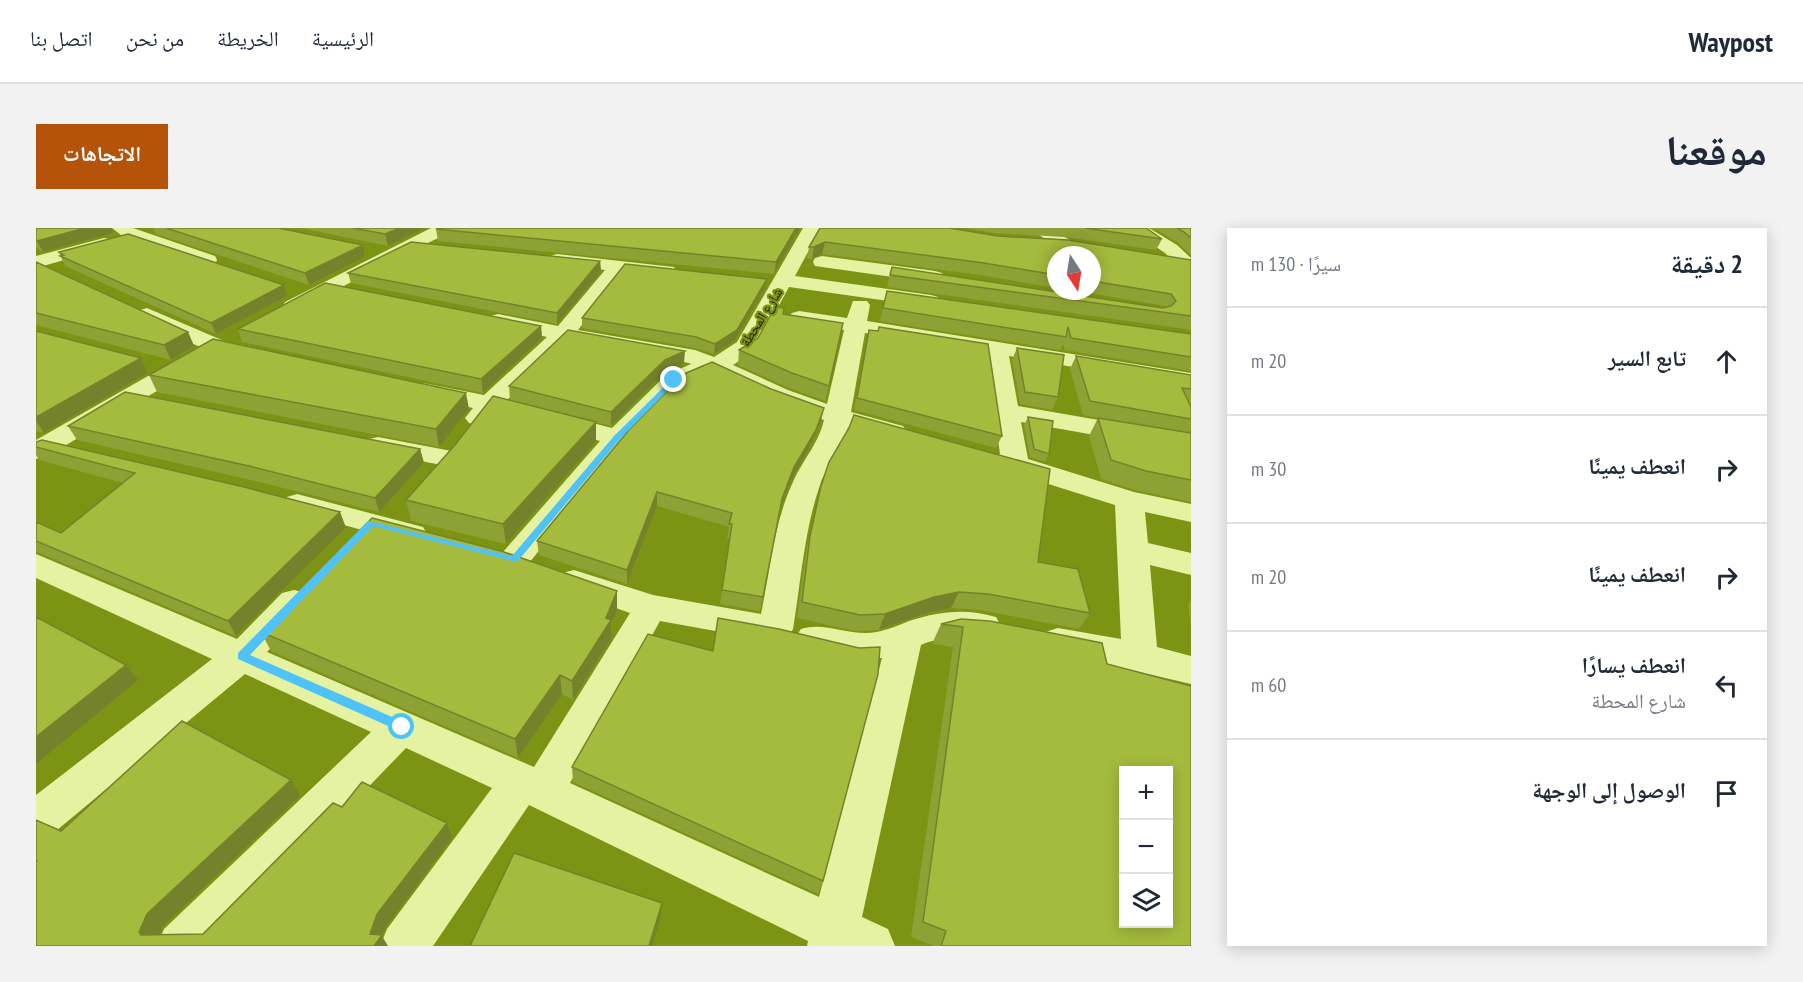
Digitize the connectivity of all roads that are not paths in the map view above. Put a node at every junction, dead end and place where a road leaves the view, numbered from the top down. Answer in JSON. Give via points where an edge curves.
{"nodes":[{"id":1,"x":156,"y":228,"type":"edge"},
{"id":2,"x":812,"y":228,"type":"edge"},
{"id":3,"x":1038,"y":228,"type":"edge"},
{"id":4,"x":1137,"y":228,"type":"edge"},
{"id":5,"x":127,"y":231,"type":"edge"},
{"id":6,"x":445,"y":238,"type":"edge"},
{"id":7,"x":1024,"y":242,"type":"edge"},
{"id":8,"x":1047,"y":246,"type":"edge"},
{"id":9,"x":1060,"y":246,"type":"edge"},
{"id":10,"x":367,"y":249,"type":"edge"},
{"id":11,"x":400,"y":249,"type":"junction"},
{"id":12,"x":536,"y":257,"type":"edge"},
{"id":13,"x":1155,"y":258,"type":"edge"},
{"id":14,"x":36,"y":262,"type":"edge"},
{"id":15,"x":1188,"y":264,"type":"edge"},
{"id":16,"x":222,"y":265,"type":"edge"},
{"id":17,"x":619,"y":266,"type":"junction"},
{"id":18,"x":875,"y":269,"type":"junction"},
{"id":19,"x":689,"y":273,"type":"edge"},
{"id":20,"x":780,"y":275,"type":"junction"},
{"id":21,"x":68,"y":277,"type":"edge"},
{"id":22,"x":957,"y":280,"type":"edge"},
{"id":23,"x":290,"y":288,"type":"edge"},
{"id":24,"x":320,"y":291,"type":"junction"},
{"id":25,"x":863,"y":291,"type":"junction"},
{"id":26,"x":362,"y":294,"type":"edge"},
{"id":27,"x":945,"y":303,"type":"edge"},
{"id":28,"x":132,"y":306,"type":"edge"},
{"id":29,"x":766,"y":311,"type":"junction"},
{"id":30,"x":475,"y":315,"type":"edge"},
{"id":31,"x":274,"y":316,"type":"edge"},
{"id":32,"x":855,"y":327,"type":"junction"},
{"id":33,"x":245,"y":331,"type":"edge"},
{"id":34,"x":563,"y":334,"type":"junction"},
{"id":35,"x":217,"y":346,"type":"junction"},
{"id":36,"x":996,"y":347,"type":"junction"},
{"id":37,"x":273,"y":358,"type":"edge"},
{"id":38,"x":151,"y":364,"type":"edge"},
{"id":39,"x":716,"y":364,"type":"junction"},
{"id":40,"x":174,"y":370,"type":"junction"},
{"id":41,"x":1191,"y":380,"type":"edge"},
{"id":42,"x":398,"y":385,"type":"edge"},
{"id":43,"x":129,"y":396,"type":"junction"},
{"id":44,"x":164,"y":403,"type":"edge"},
{"id":45,"x":489,"y":404,"type":"junction"},
{"id":46,"x":1007,"y":412,"type":"junction"},
{"id":47,"x":838,"y":416,"type":"junction"},
{"id":48,"x":915,"y":437,"type":"edge"},
{"id":49,"x":617,"y":438,"type":"junction"},
{"id":50,"x":353,"y":440,"type":"edge"},
{"id":51,"x":1191,"y":444,"type":"edge"},
{"id":52,"x":40,"y":446,"type":"edge"},
{"id":53,"x":93,"y":455,"type":"edge"},
{"id":54,"x":982,"y":455,"type":"edge"},
{"id":55,"x":447,"y":458,"type":"junction"},
{"id":56,"x":1015,"y":464,"type":"junction"},
{"id":57,"x":265,"y":495,"type":"edge"},
{"id":58,"x":1129,"y":500,"type":"junction"},
{"id":59,"x":1191,"y":513,"type":"edge"},
{"id":60,"x":368,"y":533,"type":"junction"},
{"id":61,"x":444,"y":542,"type":"edge"},
{"id":62,"x":1133,"y":550,"type":"junction"},
{"id":63,"x":1191,"y":564,"type":"edge"},
{"id":64,"x":36,"y":565,"type":"edge"},
{"id":65,"x":315,"y":581,"type":"edge"},
{"id":66,"x":651,"y":607,"type":"junction"},
{"id":67,"x":776,"y":629,"type":"junction"},
{"id":68,"x":905,"y":639,"type":"junction"},
{"id":69,"x":242,"y":656,"type":"junction"},
{"id":70,"x":1140,"y":657,"type":"junction"},
{"id":71,"x":1191,"y":670,"type":"edge"},
{"id":72,"x":402,"y":727,"type":"junction"},
{"id":73,"x":532,"y":786,"type":"junction"},
{"id":74,"x":36,"y":821,"type":"edge"},
{"id":75,"x":833,"y":938,"type":"edge"},
{"id":76,"x":181,"y":946,"type":"edge"},
{"id":77,"x":404,"y":946,"type":"edge"},
{"id":78,"x":871,"y":946,"type":"edge"}],
"edges":[{"from":1,"to":5,"type":"street"},
{"from":2,"to":20,"type":"street","name":"شارع المحطة"},
{"from":3,"to":9,"type":"street"},
{"from":4,"to":15,"type":"street"},
{"from":5,"to":14,"type":"street"},
{"from":5,"to":16,"type":"street"},
{"from":6,"to":11,"type":"street"},
{"from":7,"to":8,"type":"street"},
{"from":10,"to":11,"type":"street"},
{"from":11,"to":24,"type":"street"},
{"from":12,"to":17,"type":"street"},
{"from":13,"to":15,"type":"street"},
{"from":14,"to":21,"type":"street"},
{"from":17,"to":19,"type":"street"},
{"from":17,"to":34,"type":"street"},
{"from":18,"to":20,"type":"street"},
{"from":18,"to":22,"type":"street"},
{"from":18,"to":25,"type":"street"},
{"from":20,"to":25,"type":"street"},
{"from":20,"to":29,"type":"street","name":"شارع المحطة"},
{"from":23,"to":24,"type":"street"},
{"from":24,"to":26,"type":"street"},
{"from":24,"to":31,"type":"street"},
{"from":25,"to":27,"type":"street"},
{"from":25,"to":32,"type":"street"},
{"from":28,"to":35,"type":"street"},
{"from":29,"to":32,"type":"street"},
{"from":29,"to":39,"type":"street","name":"شارع المحطة","via":[[746,346]]},
{"from":30,"to":34,"type":"street"},
{"from":32,"to":36,"type":"street"},
{"from":32,"to":47,"type":"street"},
{"from":33,"to":35,"type":"street"},
{"from":34,"to":39,"type":"street"},
{"from":34,"to":45,"type":"street"},
{"from":35,"to":37,"type":"street"},
{"from":35,"to":40,"type":"street"},
{"from":36,"to":41,"type":"street"},
{"from":36,"to":46,"type":"street"},
{"from":38,"to":40,"type":"street"},
{"from":39,"to":47,"type":"street","via":[[779,395]]},
{"from":39,"to":49,"type":"street","name":"شارع المحطة","via":[[684,373]]},
{"from":40,"to":43,"type":"street"},
{"from":42,"to":45,"type":"street"},
{"from":43,"to":44,"type":"street"},
{"from":43,"to":52,"type":"street"},
{"from":45,"to":49,"type":"street"},
{"from":45,"to":55,"type":"street"},
{"from":46,"to":51,"type":"street"},
{"from":46,"to":56,"type":"street"},
{"from":47,"to":48,"type":"street"},
{"from":47,"to":67,"type":"street","via":[[833,437],[807,482],[794,523]]},
{"from":49,"to":66,"type":"street","name":"شارع المحطة","via":[[502,557]]},
{"from":50,"to":55,"type":"street"},
{"from":52,"to":53,"type":"street"},
{"from":54,"to":56,"type":"street"},
{"from":55,"to":60,"type":"street","via":[[416,493]]},
{"from":56,"to":58,"type":"street"},
{"from":57,"to":60,"type":"street"},
{"from":58,"to":59,"type":"street"},
{"from":58,"to":62,"type":"street"},
{"from":60,"to":61,"type":"street"},
{"from":62,"to":63,"type":"street"},
{"from":62,"to":70,"type":"street"},
{"from":64,"to":69,"type":"street"},
{"from":65,"to":69,"type":"street"},
{"from":66,"to":67,"type":"street"},
{"from":66,"to":73,"type":"street"},
{"from":67,"to":68,"type":"street","via":[[854,647]]},
{"from":68,"to":70,"type":"street","via":[[951,623],[980,625]]},
{"from":68,"to":75,"type":"street"},
{"from":69,"to":72,"type":"street"},
{"from":69,"to":74,"type":"street"},
{"from":70,"to":71,"type":"street"},
{"from":72,"to":73,"type":"street"},
{"from":72,"to":76,"type":"street"},
{"from":73,"to":75,"type":"street"},
{"from":73,"to":77,"type":"street"},
{"from":75,"to":78,"type":"street"}]}
